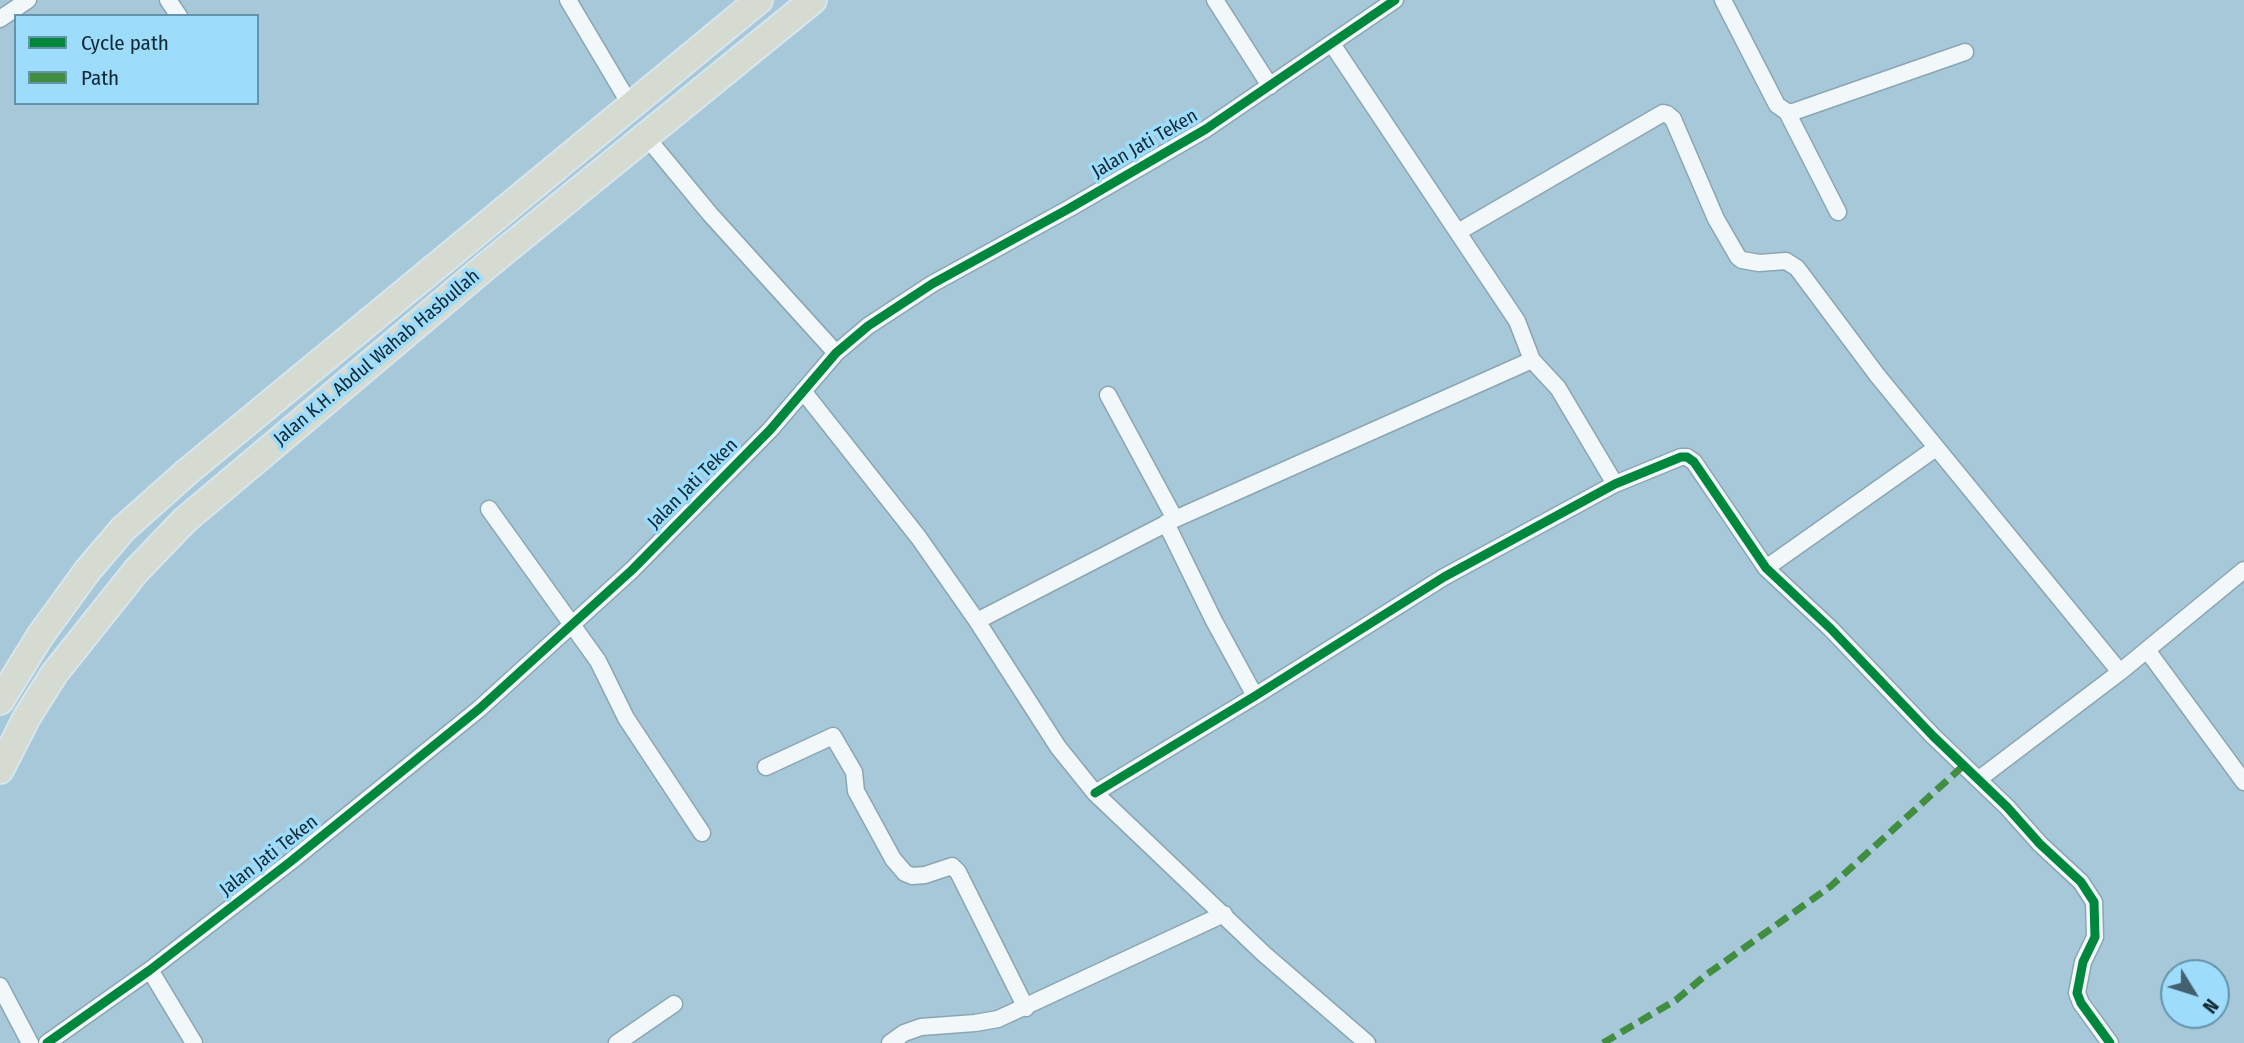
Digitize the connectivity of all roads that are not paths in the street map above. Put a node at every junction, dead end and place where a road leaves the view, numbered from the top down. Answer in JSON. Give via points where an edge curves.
{"nodes":[{"id":1,"x":27,"y":0,"type":"edge"},
{"id":2,"x":568,"y":0,"type":"edge"},
{"id":3,"x":759,"y":0,"type":"edge"},
{"id":4,"x":813,"y":0,"type":"edge"},
{"id":5,"x":1214,"y":0,"type":"edge"},
{"id":6,"x":1395,"y":0,"type":"edge"},
{"id":7,"x":1723,"y":0,"type":"edge"},
{"id":8,"x":0,"y":19,"type":"edge"},
{"id":9,"x":1332,"y":44,"type":"junction"},
{"id":10,"x":1965,"y":52,"type":"dead end"},
{"id":11,"x":1270,"y":86,"type":"junction"},
{"id":12,"x":631,"y":106,"type":"junction"},
{"id":13,"x":1787,"y":112,"type":"junction"},
{"id":14,"x":657,"y":127,"type":"junction"},
{"id":15,"x":1838,"y":212,"type":"dead end"},
{"id":16,"x":495,"y":218,"type":"junction"},
{"id":17,"x":1458,"y":232,"type":"junction"},
{"id":18,"x":485,"y":267,"type":"junction"},
{"id":19,"x":836,"y":353,"type":"junction"},
{"id":20,"x":1532,"y":360,"type":"junction"},
{"id":21,"x":803,"y":391,"type":"junction"},
{"id":22,"x":1108,"y":395,"type":"dead end"},
{"id":23,"x":275,"y":400,"type":"junction"},
{"id":24,"x":1936,"y":448,"type":"junction"},
{"id":25,"x":1615,"y":484,"type":"junction"},
{"id":26,"x":489,"y":509,"type":"dead end"},
{"id":27,"x":1170,"y":521,"type":"junction"},
{"id":28,"x":1766,"y":568,"type":"junction"},
{"id":29,"x":2244,"y":570,"type":"edge"},
{"id":30,"x":977,"y":621,"type":"junction"},
{"id":31,"x":573,"y":625,"type":"junction"},
{"id":32,"x":2147,"y":650,"type":"junction"},
{"id":33,"x":2120,"y":672,"type":"junction"},
{"id":34,"x":1255,"y":696,"type":"junction"},
{"id":35,"x":0,"y":701,"type":"edge"},
{"id":36,"x":766,"y":767,"type":"dead end"},
{"id":37,"x":0,"y":770,"type":"edge"},
{"id":38,"x":1979,"y":779,"type":"junction"},
{"id":39,"x":2244,"y":782,"type":"edge"},
{"id":40,"x":1095,"y":793,"type":"junction"},
{"id":41,"x":702,"y":832,"type":"dead end"},
{"id":42,"x":1224,"y":914,"type":"junction"},
{"id":43,"x":150,"y":970,"type":"junction"},
{"id":44,"x":0,"y":986,"type":"edge"},
{"id":45,"x":674,"y":1004,"type":"dead end"},
{"id":46,"x":1026,"y":1008,"type":"junction"},
{"id":47,"x":30,"y":1043,"type":"edge"},
{"id":48,"x":47,"y":1043,"type":"edge"},
{"id":49,"x":194,"y":1043,"type":"edge"},
{"id":50,"x":617,"y":1043,"type":"edge"},
{"id":51,"x":890,"y":1043,"type":"edge"},
{"id":52,"x":1367,"y":1043,"type":"edge"},
{"id":53,"x":2110,"y":1043,"type":"edge"}],
"edges":[{"from":1,"to":8,"type":"street"},
{"from":2,"to":12,"type":"street"},
{"from":3,"to":12,"type":"highway","name":"Jalan K.H. Abdul Wahab Hasbullah"},
{"from":4,"to":14,"type":"highway","name":"Jalan K.H. Abdul Wahab Hasbullah"},
{"from":5,"to":11,"type":"street"},
{"from":6,"to":9,"type":"street","name":"Jalan Jati Teken"},
{"from":7,"to":13,"type":"street","via":[[1777,105]]},
{"from":9,"to":11,"type":"street","name":"Jalan Jati Teken"},
{"from":9,"to":17,"type":"street"},
{"from":10,"to":13,"type":"street"},
{"from":11,"to":19,"type":"street","name":"Jalan Jati Teken","via":[[1183,143],[907,298]]},
{"from":12,"to":16,"type":"highway","name":"Jalan K.H. Abdul Wahab Hasbullah"},
{"from":13,"to":15,"type":"street"},
{"from":14,"to":16,"type":"highway","via":[[608,156],[512,231],[495,231]]},
{"from":14,"to":18,"type":"highway","name":"Jalan K.H. Abdul Wahab Hasbullah"},
{"from":14,"to":19,"type":"street","via":[[653,145]]},
{"from":16,"to":23,"type":"highway","name":"Jalan K.H. Abdul Wahab Hasbullah"},
{"from":17,"to":20,"type":"street","via":[[1517,321]]},
{"from":17,"to":24,"type":"street","via":[[1667,114],[1738,257],[1786,261],[1797,268]]},
{"from":18,"to":23,"type":"highway","via":[[480,248],[468,250],[318,375]]},
{"from":18,"to":37,"type":"highway","name":"Jalan K.H. Abdul Wahab Hasbullah","via":[[185,520],[136,571],[54,674]]},
{"from":19,"to":21,"type":"street","name":"Jalan Jati Teken"},
{"from":20,"to":25,"type":"street","via":[[1559,388]]},
{"from":20,"to":27,"type":"street"},
{"from":21,"to":30,"type":"street","via":[[880,486]]},
{"from":21,"to":31,"type":"street","name":"Jalan Jati Teken","via":[[748,453]]},
{"from":22,"to":27,"type":"street"},
{"from":23,"to":35,"type":"highway","name":"Jalan K.H. Abdul Wahab Hasbullah","via":[[124,529],[40,636]]},
{"from":24,"to":28,"type":"street"},
{"from":24,"to":33,"type":"street"},
{"from":25,"to":28,"type":"street","via":[[1687,457]]},
{"from":25,"to":34,"type":"street","via":[[1444,577]]},
{"from":26,"to":31,"type":"street"},
{"from":27,"to":30,"type":"street"},
{"from":27,"to":34,"type":"street","via":[[1214,621]]},
{"from":28,"to":38,"type":"street"},
{"from":29,"to":32,"type":"street"},
{"from":30,"to":40,"type":"street","via":[[1058,747]]},
{"from":31,"to":41,"type":"street","via":[[626,718]]},
{"from":31,"to":43,"type":"street","name":"Jalan Jati Teken","via":[[362,805]]},
{"from":32,"to":33,"type":"street"},
{"from":32,"to":39,"type":"street"},
{"from":33,"to":38,"type":"street"},
{"from":34,"to":40,"type":"street"},
{"from":36,"to":46,"type":"street","via":[[833,736],[854,772],[856,791],[905,873],[925,875],[952,866],[958,872]]},
{"from":38,"to":53,"type":"street","via":[[2081,882],[2094,902],[2095,937],[2083,962],[2077,993]]},
{"from":40,"to":42,"type":"street"},
{"from":42,"to":46,"type":"street"},
{"from":42,"to":52,"type":"street"},
{"from":43,"to":48,"type":"street","name":"Jalan Jati Teken"},
{"from":43,"to":49,"type":"street"},
{"from":44,"to":47,"type":"street"},
{"from":45,"to":50,"type":"street"},
{"from":46,"to":51,"type":"street","via":[[998,1019],[921,1027]]}]}
